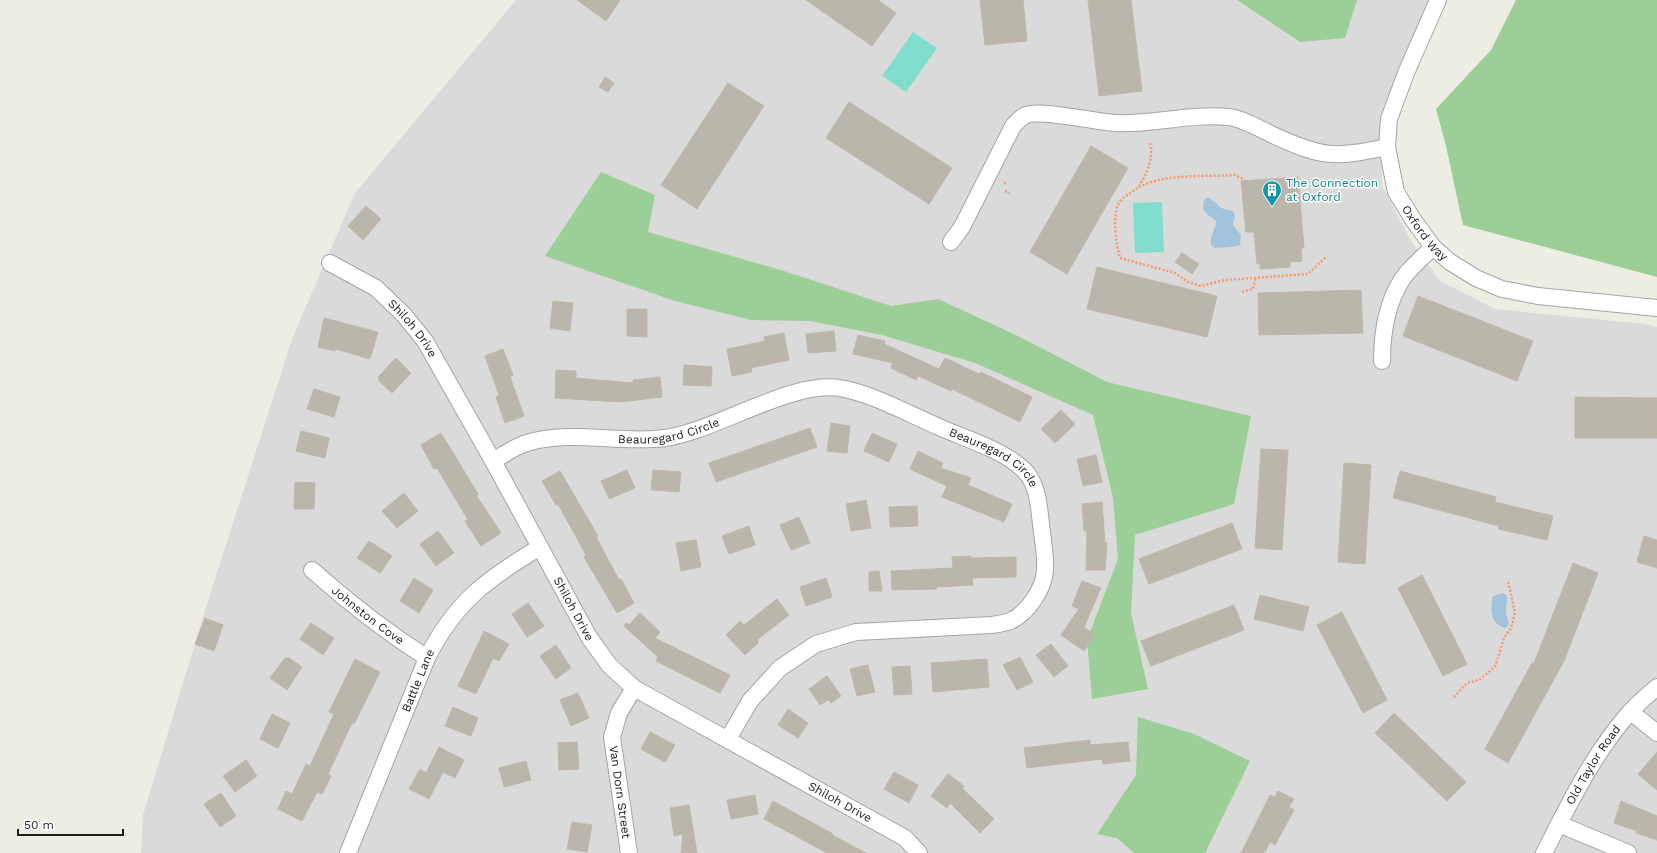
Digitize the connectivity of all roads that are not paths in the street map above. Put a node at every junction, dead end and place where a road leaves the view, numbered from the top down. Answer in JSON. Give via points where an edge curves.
{"nodes":[{"id":1,"x":1438,"y":0,"type":"edge"},
{"id":2,"x":1387,"y":147,"type":"junction"},
{"id":3,"x":951,"y":242,"type":"dead end"},
{"id":4,"x":1433,"y":247,"type":"junction"},
{"id":5,"x":330,"y":263,"type":"dead end"},
{"id":6,"x":1657,"y":308,"type":"edge"},
{"id":7,"x":1382,"y":361,"type":"dead end"},
{"id":8,"x":493,"y":461,"type":"junction"},
{"id":9,"x":540,"y":547,"type":"junction"},
{"id":10,"x":312,"y":570,"type":"dead end"},
{"id":11,"x":427,"y":658,"type":"junction"},
{"id":12,"x":1657,"y":687,"type":"edge"},
{"id":13,"x":634,"y":688,"type":"junction"},
{"id":14,"x":1631,"y":712,"type":"junction"},
{"id":15,"x":1657,"y":733,"type":"edge"},
{"id":16,"x":728,"y":739,"type":"junction"},
{"id":17,"x":1559,"y":824,"type":"junction"},
{"id":18,"x":348,"y":853,"type":"edge"},
{"id":19,"x":629,"y":853,"type":"edge"},
{"id":20,"x":919,"y":853,"type":"edge"},
{"id":21,"x":1544,"y":853,"type":"edge"},
{"id":22,"x":1628,"y":853,"type":"edge"}],
"edges":[{"from":1,"to":2,"type":"street","name":"Oxford Way","via":[[1389,119]]},
{"from":2,"to":3,"type":"street","via":[[1354,154],[1321,154],[1300,148],[1230,118],[1193,116],[1136,123],[1040,113],[1025,115],[1013,126],[962,227]]},
{"from":2,"to":4,"type":"street","name":"Oxford Way","via":[[1396,192]]},
{"from":4,"to":6,"type":"street","name":"Oxford Way","via":[[1450,262],[1476,278],[1502,289],[1538,296]]},
{"from":4,"to":7,"type":"street","via":[[1404,277],[1395,291],[1388,310],[1382,342]]},
{"from":5,"to":8,"type":"street","name":"Shiloh Drive","via":[[376,288],[404,315],[425,341]]},
{"from":8,"to":9,"type":"street","name":"Shiloh Drive"},
{"from":8,"to":16,"type":"street","name":"Beauregard Circle","via":[[529,442],[551,438],[665,438],[692,431],[799,392],[844,388],[1001,454],[1024,470],[1035,487],[1040,509],[1046,571],[1036,597],[1025,611],[1010,621],[992,625],[856,632],[816,644],[780,668],[750,701]]},
{"from":9,"to":11,"type":"street","name":"Battle Lane","via":[[484,584],[459,607],[440,633]]},
{"from":9,"to":13,"type":"street","name":"Shiloh Drive","via":[[589,637],[609,665]]},
{"from":10,"to":11,"type":"street","name":"Johnston Cove","via":[[385,631]]},
{"from":11,"to":18,"type":"street","name":"Battle Lane"},
{"from":12,"to":14,"type":"street","name":"Old Taylor Road"},
{"from":13,"to":16,"type":"street","name":"Shiloh Drive"},
{"from":13,"to":19,"type":"street","name":"Van Dorn Street","via":[[619,714],[612,737]]},
{"from":14,"to":15,"type":"street"},
{"from":14,"to":17,"type":"street","name":"Old Taylor Road","via":[[1607,740]]},
{"from":16,"to":20,"type":"street","name":"Shiloh Drive","via":[[905,838]]},
{"from":17,"to":21,"type":"street","name":"Old Taylor Road"},
{"from":17,"to":22,"type":"street"}]}
